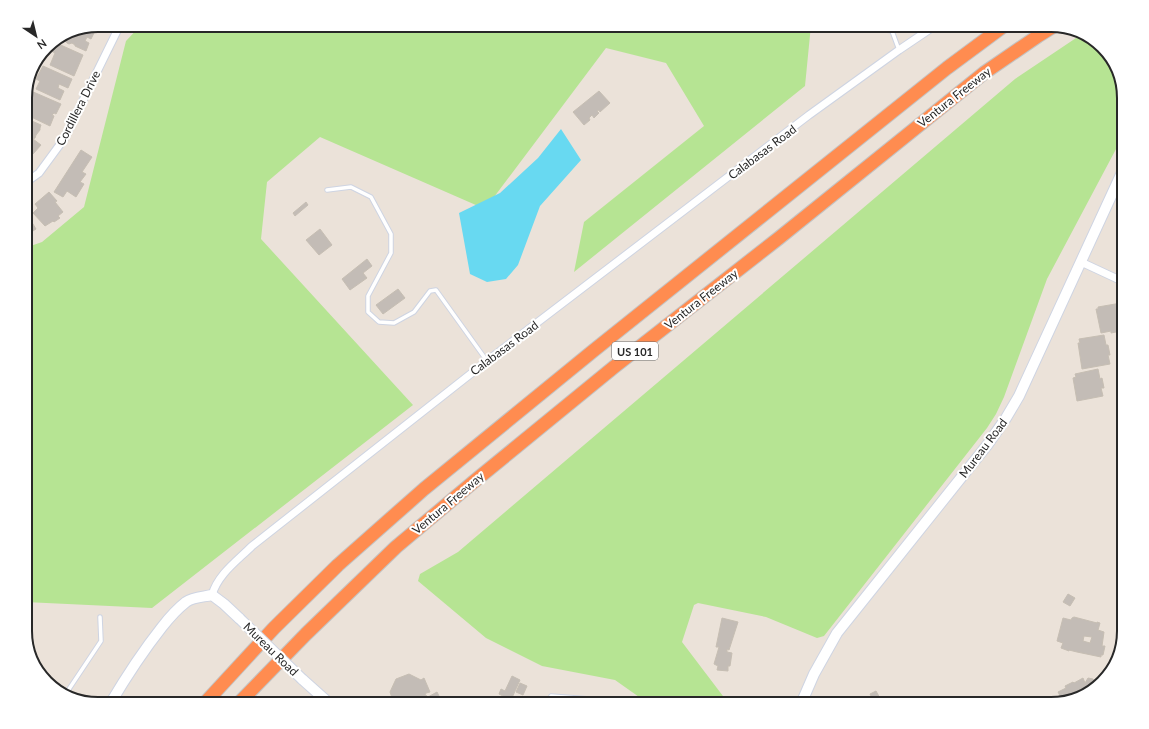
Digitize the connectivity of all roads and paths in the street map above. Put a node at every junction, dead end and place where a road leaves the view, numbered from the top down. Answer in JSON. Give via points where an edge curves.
{"nodes":[{"id":1,"x":117,"y":32,"type":"edge"},
{"id":2,"x":892,"y":32,"type":"edge"},
{"id":3,"x":926,"y":32,"type":"edge"},
{"id":4,"x":996,"y":32,"type":"edge"},
{"id":5,"x":1044,"y":32,"type":"edge"},
{"id":6,"x":899,"y":50,"type":"junction"},
{"id":7,"x":32,"y":178,"type":"edge"},
{"id":8,"x":1117,"y":183,"type":"edge"},
{"id":9,"x":328,"y":190,"type":"dead end"},
{"id":10,"x":1081,"y":262,"type":"junction"},
{"id":11,"x":1117,"y":279,"type":"edge"},
{"id":12,"x":487,"y":361,"type":"junction"},
{"id":13,"x":212,"y":595,"type":"junction"},
{"id":14,"x":100,"y":617,"type":"dead end"},
{"id":15,"x":69,"y":690,"type":"edge"},
{"id":16,"x":551,"y":696,"type":"dead end"},
{"id":17,"x":114,"y":697,"type":"edge"},
{"id":18,"x":210,"y":697,"type":"edge"},
{"id":19,"x":245,"y":697,"type":"edge"},
{"id":20,"x":322,"y":697,"type":"edge"},
{"id":21,"x":564,"y":697,"type":"edge"},
{"id":22,"x":804,"y":697,"type":"edge"}],
"edges":[{"from":1,"to":7,"type":"street","name":"Cordillera Drive","via":[[64,139],[39,173]]},
{"from":2,"to":6,"type":"lane"},
{"from":3,"to":6,"type":"street","name":"Calabasas Road"},
{"from":4,"to":18,"type":"highway","number":"US 101","via":[[947,68],[424,488],[338,565],[274,628]]},
{"from":5,"to":19,"type":"highway","name":"Ventura Freeway","number":"US 101","via":[[984,73],[614,367],[396,546]]},
{"from":6,"to":12,"type":"street","name":"Calabasas Road"},
{"from":8,"to":10,"type":"main road","name":"Mureau Road"},
{"from":9,"to":12,"type":"lane","via":[[350,187],[371,197],[391,234],[391,253],[368,296],[368,312],[379,322],[394,323],[414,312],[430,291],[436,290]]},
{"from":10,"to":11,"type":"street"},
{"from":10,"to":22,"type":"main road","name":"Mureau Road","via":[[1019,396],[1006,418],[837,633]]},
{"from":12,"to":13,"type":"street","name":"Calabasas Road","via":[[252,546],[220,578]]},
{"from":13,"to":17,"type":"main road","via":[[186,602],[173,614],[148,644]]},
{"from":13,"to":20,"type":"main road","name":"Mureau Road","bridge":true},
{"from":14,"to":15,"type":"lane","via":[[101,641]]},
{"from":16,"to":21,"type":"lane"}]}
